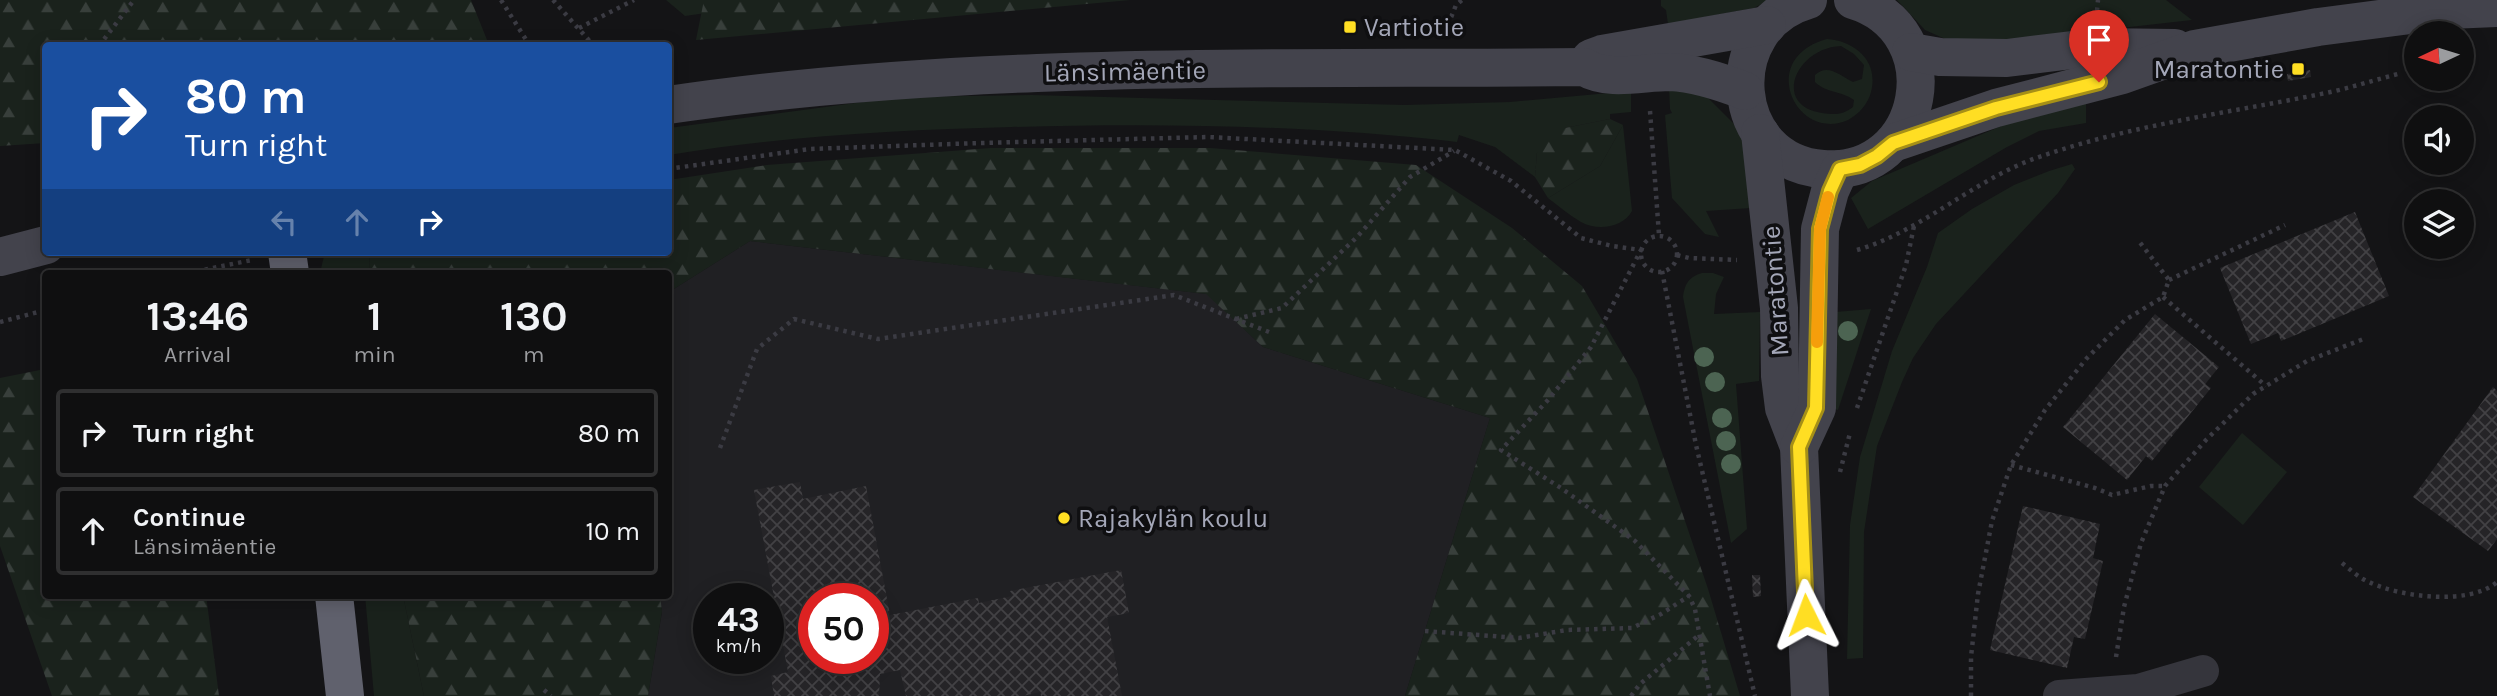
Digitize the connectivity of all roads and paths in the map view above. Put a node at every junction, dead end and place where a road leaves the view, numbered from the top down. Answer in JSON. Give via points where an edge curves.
{"nodes":[{"id":1,"x":501,"y":0,"type":"edge"},
{"id":2,"x":553,"y":0,"type":"edge"},
{"id":3,"x":634,"y":0,"type":"edge"},
{"id":4,"x":1462,"y":0,"type":"edge"},
{"id":5,"x":1806,"y":0,"type":"edge"},
{"id":6,"x":134,"y":1,"type":"edge"},
{"id":7,"x":1870,"y":5,"type":"edge"},
{"id":8,"x":2497,"y":8,"type":"edge"},
{"id":9,"x":1448,"y":25,"type":"dead end"},
{"id":10,"x":1767,"y":25,"type":"junction"},
{"id":11,"x":579,"y":28,"type":"junction"},
{"id":12,"x":102,"y":42,"type":"edge"},
{"id":13,"x":527,"y":42,"type":"edge"},
{"id":14,"x":591,"y":42,"type":"edge"},
{"id":15,"x":2195,"y":49,"type":"junction"},
{"id":16,"x":1912,"y":52,"type":"junction"},
{"id":17,"x":1584,"y":67,"type":"junction"},
{"id":18,"x":2398,"y":74,"type":"dead end"},
{"id":19,"x":1745,"y":92,"type":"junction"},
{"id":20,"x":672,"y":105,"type":"edge"},
{"id":21,"x":1650,"y":110,"type":"dead end"},
{"id":22,"x":1760,"y":133,"type":"junction"},
{"id":23,"x":1893,"y":143,"type":"junction"},
{"id":24,"x":1455,"y":150,"type":"junction"},
{"id":25,"x":672,"y":168,"type":"edge"},
{"id":26,"x":1840,"y":169,"type":"junction"},
{"id":27,"x":1914,"y":225,"type":"junction"},
{"id":28,"x":2286,"y":225,"type":"dead end"},
{"id":29,"x":1658,"y":235,"type":"junction"},
{"id":30,"x":2138,"y":240,"type":"dead end"},
{"id":31,"x":42,"y":245,"type":"edge"},
{"id":32,"x":1641,"y":250,"type":"junction"},
{"id":33,"x":1846,"y":253,"type":"dead end"},
{"id":34,"x":1677,"y":255,"type":"junction"},
{"id":35,"x":268,"y":256,"type":"edge"},
{"id":36,"x":0,"y":257,"type":"edge"},
{"id":37,"x":1742,"y":260,"type":"dead end"},
{"id":38,"x":202,"y":270,"type":"edge"},
{"id":39,"x":1662,"y":271,"type":"junction"},
{"id":40,"x":2169,"y":280,"type":"junction"},
{"id":41,"x":2163,"y":297,"type":"junction"},
{"id":42,"x":42,"y":311,"type":"edge"},
{"id":43,"x":1235,"y":319,"type":"junction"},
{"id":44,"x":0,"y":322,"type":"edge"},
{"id":45,"x":1269,"y":332,"type":"dead end"},
{"id":46,"x":2366,"y":338,"type":"dead end"},
{"id":47,"x":2266,"y":386,"type":"junction"},
{"id":48,"x":1856,"y":412,"type":"dead end"},
{"id":49,"x":1852,"y":425,"type":"dead end"},
{"id":50,"x":1799,"y":447,"type":"junction"},
{"id":51,"x":720,"y":448,"type":"dead end"},
{"id":52,"x":2011,"y":465,"type":"junction"},
{"id":53,"x":1839,"y":482,"type":"dead end"},
{"id":54,"x":2165,"y":486,"type":"junction"},
{"id":55,"x":2342,"y":563,"type":"dead end"},
{"id":56,"x":2497,"y":582,"type":"edge"},
{"id":57,"x":1689,"y":596,"type":"junction"},
{"id":58,"x":334,"y":599,"type":"edge"},
{"id":59,"x":1425,"y":631,"type":"dead end"},
{"id":60,"x":1699,"y":634,"type":"junction"},
{"id":61,"x":2203,"y":671,"type":"dead end"},
{"id":62,"x":544,"y":690,"type":"dead end"},
{"id":63,"x":2111,"y":693,"type":"junction"},
{"id":64,"x":345,"y":696,"type":"edge"},
{"id":65,"x":551,"y":696,"type":"edge"},
{"id":66,"x":1631,"y":696,"type":"edge"},
{"id":67,"x":1710,"y":696,"type":"edge"},
{"id":68,"x":1755,"y":696,"type":"edge"},
{"id":69,"x":1810,"y":696,"type":"edge"},
{"id":70,"x":1971,"y":696,"type":"edge"},
{"id":71,"x":2059,"y":696,"type":"edge"}],
"edges":[{"from":1,"to":13,"type":"path"},
{"from":2,"to":11,"type":"path"},
{"from":3,"to":11,"type":"path"},
{"from":4,"to":9,"type":"path"},
{"from":5,"to":10,"type":"main road"},
{"from":6,"to":12,"type":"path"},
{"from":7,"to":16,"type":"main road","via":[[1900,31]]},
{"from":8,"to":15,"type":"main road","via":[[2318,27]]},
{"from":10,"to":17,"type":"main road","name":"Länsimäentie","via":[[1602,54]]},
{"from":10,"to":19,"type":"main road","via":[[1749,55]]},
{"from":11,"to":14,"type":"path"},
{"from":15,"to":16,"type":"main road","via":[[2097,47],[2007,58]]},
{"from":15,"to":23,"type":"main road"},
{"from":16,"to":23,"type":"main road","via":[[1916,100]]},
{"from":17,"to":19,"type":"main road","name":"Länsimäentie","via":[[1604,74],[1672,72]]},
{"from":17,"to":20,"type":"main road","name":"Länsimäentie","via":[[1036,72],[860,82]]},
{"from":18,"to":27,"type":"path","via":[[2081,143],[2009,170]]},
{"from":19,"to":22,"type":"main road"},
{"from":21,"to":29,"type":"path"},
{"from":22,"to":26,"type":"main road","via":[[1795,162]]},
{"from":22,"to":50,"type":"main road","name":"Maratontie","via":[[1779,309],[1784,408]]},
{"from":23,"to":26,"type":"main road","via":[[1869,160]]},
{"from":24,"to":25,"type":"path","via":[[1208,138],[980,142],[810,149]]},
{"from":24,"to":32,"type":"path","via":[[1511,181],[1581,238]]},
{"from":24,"to":43,"type":"path","via":[[1410,177],[1357,237],[1282,308]]},
{"from":26,"to":50,"type":"main road","name":"Maratontie","via":[[1820,229],[1816,408]]},
{"from":27,"to":33,"type":"path","via":[[1879,244]]},
{"from":27,"to":48,"type":"path","via":[[1906,265]]},
{"from":28,"to":40,"type":"path"},
{"from":29,"to":32,"type":"path","via":[[1647,239]]},
{"from":29,"to":34,"type":"path","via":[[1674,244]]},
{"from":30,"to":40,"type":"path"},
{"from":31,"to":36,"type":"main road"},
{"from":32,"to":39,"type":"path","via":[[1646,266]]},
{"from":32,"to":57,"type":"path","via":[[1591,347],[1502,450],[1635,541]]},
{"from":34,"to":37,"type":"path"},
{"from":34,"to":39,"type":"path","via":[[1672,266]]},
{"from":35,"to":38,"type":"path"},
{"from":39,"to":68,"type":"path","via":[[1696,445]]},
{"from":40,"to":41,"type":"path"},
{"from":41,"to":47,"type":"path"},
{"from":41,"to":52,"type":"path","via":[[2125,320],[2087,358],[2045,410]]},
{"from":42,"to":44,"type":"path"},
{"from":43,"to":45,"type":"path"},
{"from":43,"to":51,"type":"path","via":[[1174,295],[878,339],[794,319],[757,349]]},
{"from":46,"to":47,"type":"path","via":[[2307,361]]},
{"from":47,"to":54,"type":"path","via":[[2206,440]]},
{"from":49,"to":53,"type":"path"},
{"from":50,"to":69,"type":"main road","name":"Maratontie"},
{"from":52,"to":54,"type":"path","via":[[2112,495]]},
{"from":52,"to":70,"type":"path","via":[[1992,521],[1978,594]]},
{"from":54,"to":63,"type":"path","via":[[2141,542],[2124,607]]},
{"from":55,"to":56,"type":"path","via":[[2366,581],[2397,592],[2455,596]]},
{"from":57,"to":59,"type":"path","via":[[1632,628],[1567,630],[1520,638]]},
{"from":57,"to":60,"type":"path"},
{"from":58,"to":64,"type":"highway"},
{"from":60,"to":66,"type":"path"},
{"from":60,"to":67,"type":"path"},
{"from":61,"to":63,"type":"street"},
{"from":62,"to":65,"type":"path"},
{"from":63,"to":71,"type":"street"}]}
